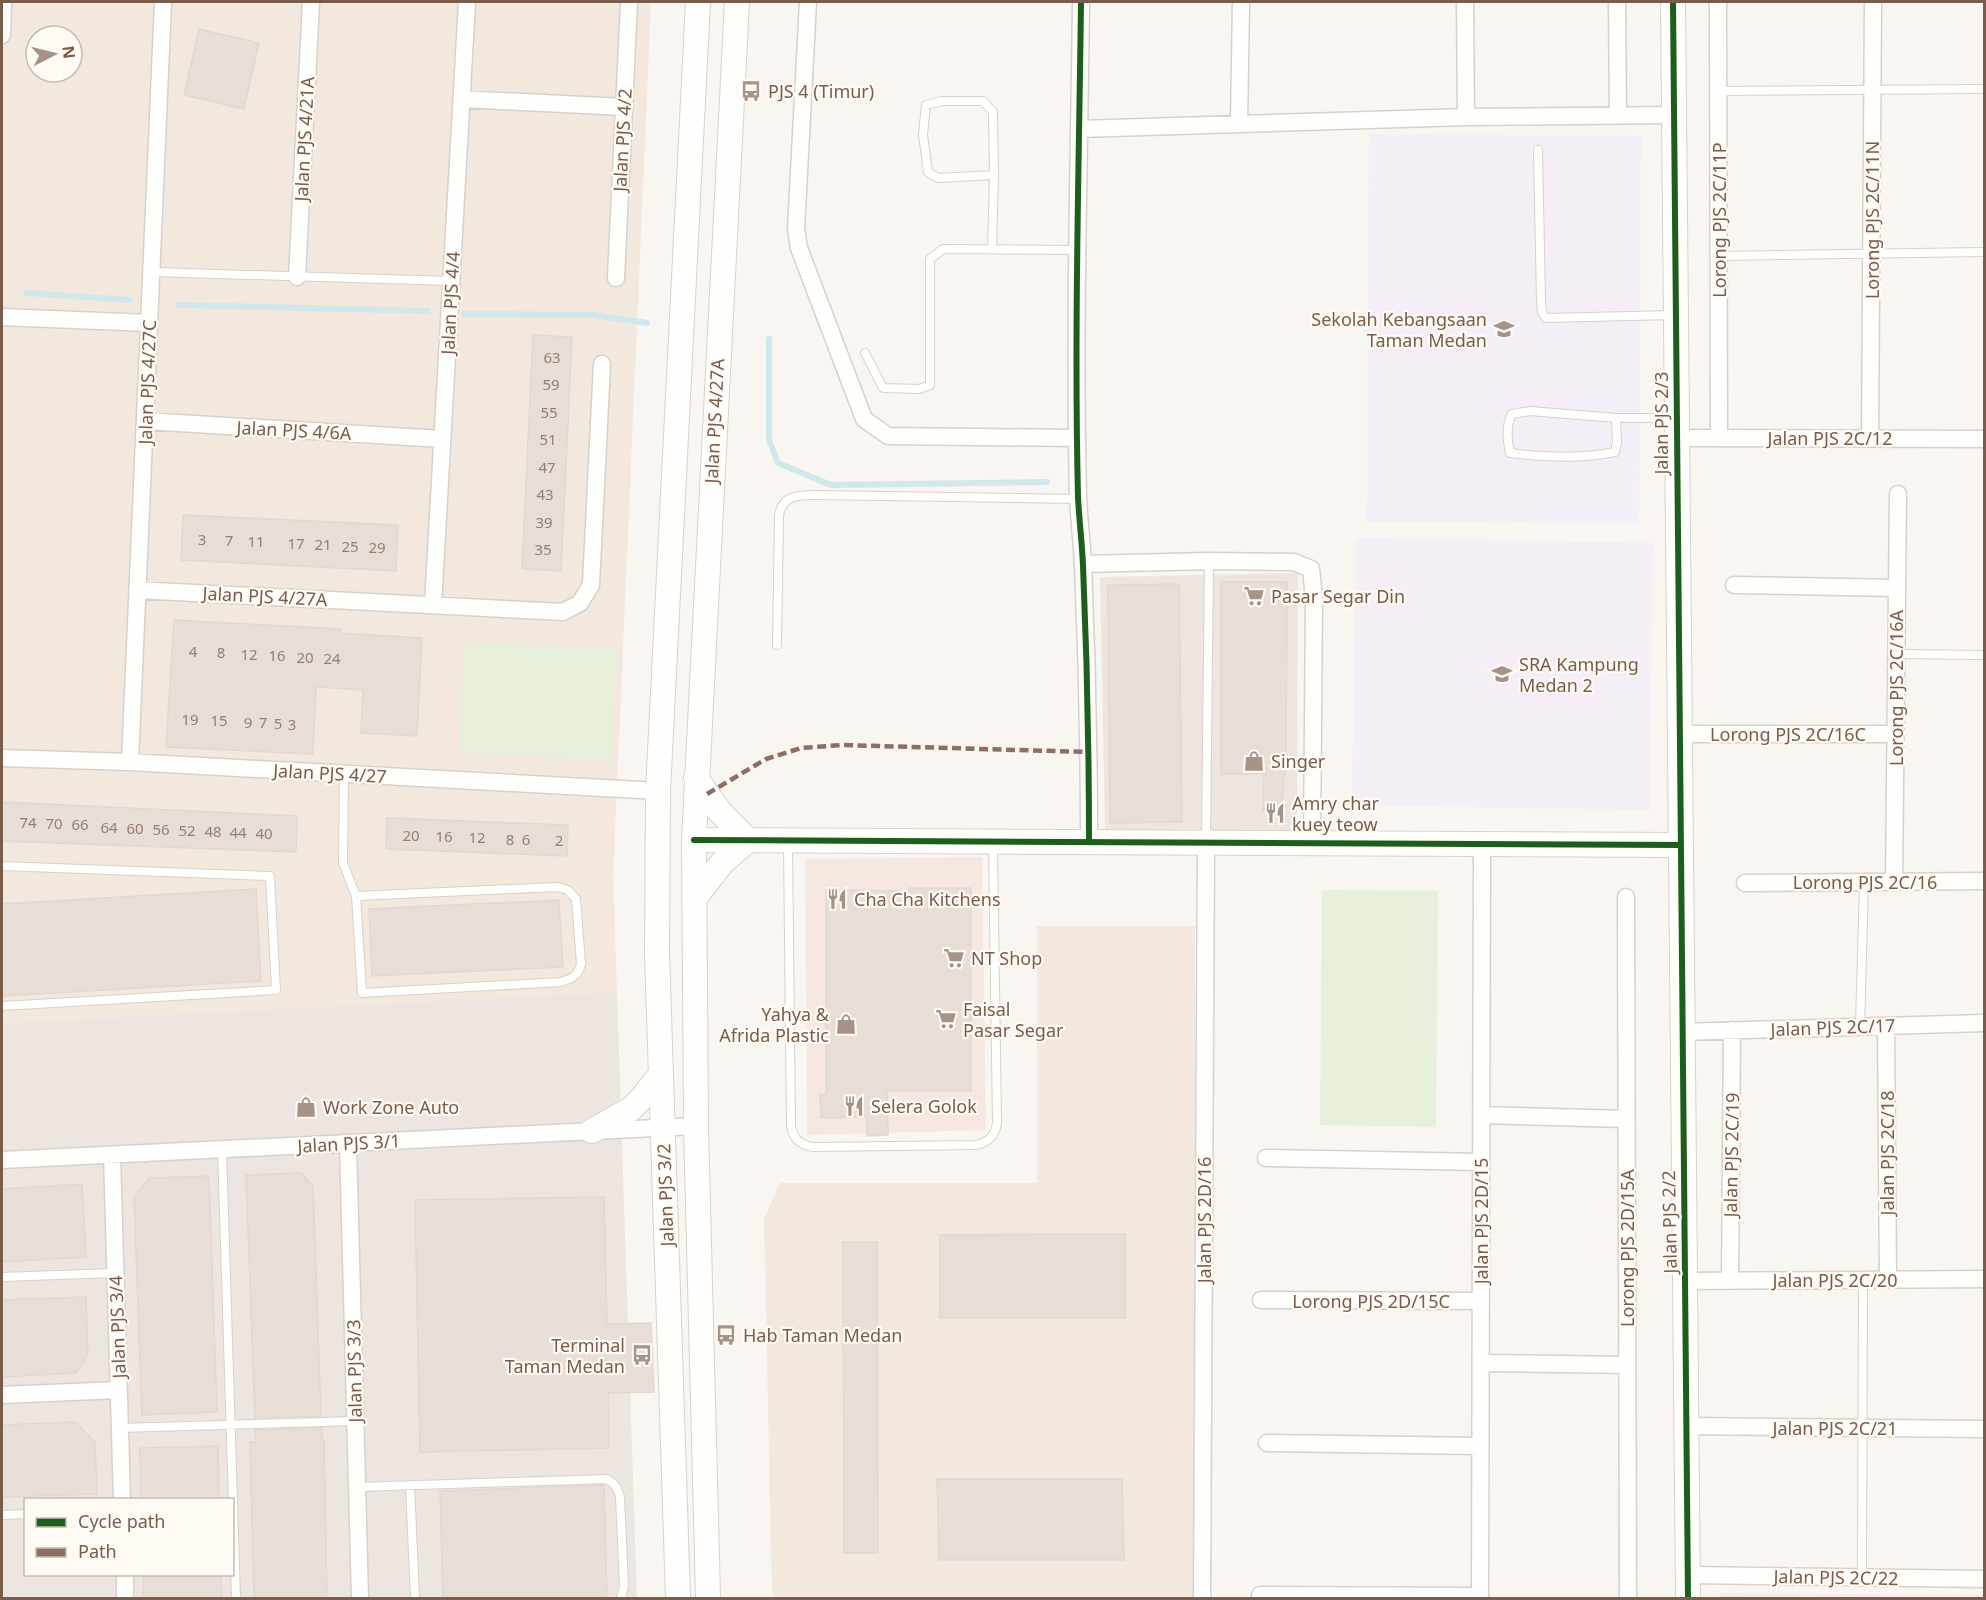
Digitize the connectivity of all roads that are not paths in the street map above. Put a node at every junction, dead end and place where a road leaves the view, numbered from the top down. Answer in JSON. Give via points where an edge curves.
{"nodes":[{"id":1,"x":3,"y":2,"type":"edge"},
{"id":2,"x":164,"y":2,"type":"edge"},
{"id":3,"x":310,"y":2,"type":"edge"},
{"id":4,"x":467,"y":2,"type":"edge"},
{"id":5,"x":629,"y":2,"type":"edge"},
{"id":6,"x":698,"y":2,"type":"edge"},
{"id":7,"x":737,"y":2,"type":"edge"},
{"id":8,"x":808,"y":2,"type":"edge"},
{"id":9,"x":1081,"y":2,"type":"edge"},
{"id":10,"x":1241,"y":2,"type":"edge"},
{"id":11,"x":1465,"y":2,"type":"edge"},
{"id":12,"x":1617,"y":2,"type":"edge"},
{"id":13,"x":1673,"y":2,"type":"edge"},
{"id":14,"x":1718,"y":2,"type":"edge"},
{"id":15,"x":1873,"y":2,"type":"edge"},
{"id":16,"x":2,"y":34,"type":"edge"},
{"id":17,"x":1873,"y":89,"type":"junction"},
{"id":18,"x":1984,"y":89,"type":"edge"},
{"id":19,"x":1718,"y":91,"type":"junction"},
{"id":20,"x":461,"y":99,"type":"junction"},
{"id":21,"x":624,"y":107,"type":"junction"},
{"id":22,"x":1674,"y":115,"type":"junction"},
{"id":23,"x":1618,"y":116,"type":"junction"},
{"id":24,"x":1466,"y":117,"type":"junction"},
{"id":25,"x":1239,"y":124,"type":"junction"},
{"id":26,"x":730,"y":127,"type":"junction"},
{"id":27,"x":691,"y":128,"type":"junction"},
{"id":28,"x":1080,"y":129,"type":"junction"},
{"id":29,"x":1538,"y":150,"type":"dead end"},
{"id":30,"x":993,"y":175,"type":"junction"},
{"id":31,"x":686,"y":225,"type":"junction"},
{"id":32,"x":724,"y":227,"type":"junction"},
{"id":33,"x":992,"y":249,"type":"junction"},
{"id":34,"x":1076,"y":250,"type":"junction"},
{"id":35,"x":1984,"y":252,"type":"edge"},
{"id":36,"x":1871,"y":254,"type":"junction"},
{"id":37,"x":1719,"y":256,"type":"junction"},
{"id":38,"x":152,"y":273,"type":"junction"},
{"id":39,"x":297,"y":277,"type":"junction"},
{"id":40,"x":616,"y":278,"type":"dead end"},
{"id":41,"x":451,"y":281,"type":"junction"},
{"id":42,"x":1676,"y":315,"type":"junction"},
{"id":43,"x":2,"y":317,"type":"edge"},
{"id":44,"x":150,"y":323,"type":"junction"},
{"id":45,"x":865,"y":353,"type":"dead end"},
{"id":46,"x":602,"y":364,"type":"dead end"},
{"id":47,"x":1616,"y":418,"type":"junction"},
{"id":48,"x":146,"y":421,"type":"junction"},
{"id":49,"x":1676,"y":428,"type":"junction"},
{"id":50,"x":1077,"y":438,"type":"junction"},
{"id":51,"x":1719,"y":438,"type":"junction"},
{"id":52,"x":1870,"y":438,"type":"junction"},
{"id":53,"x":441,"y":439,"type":"junction"},
{"id":54,"x":1984,"y":439,"type":"edge"},
{"id":55,"x":1898,"y":494,"type":"dead end"},
{"id":56,"x":1078,"y":499,"type":"junction"},
{"id":57,"x":1209,"y":561,"type":"junction"},
{"id":58,"x":1083,"y":564,"type":"junction"},
{"id":59,"x":1734,"y":585,"type":"dead end"},
{"id":60,"x":1897,"y":588,"type":"junction"},
{"id":61,"x":137,"y":590,"type":"junction"},
{"id":62,"x":433,"y":605,"type":"junction"},
{"id":63,"x":777,"y":645,"type":"dead end"},
{"id":64,"x":1896,"y":654,"type":"junction"},
{"id":65,"x":1984,"y":655,"type":"edge"},
{"id":66,"x":1680,"y":734,"type":"junction"},
{"id":67,"x":1896,"y":734,"type":"junction"},
{"id":68,"x":2,"y":758,"type":"edge"},
{"id":69,"x":130,"y":762,"type":"junction"},
{"id":70,"x":344,"y":774,"type":"junction"},
{"id":71,"x":696,"y":778,"type":"junction"},
{"id":72,"x":658,"y":791,"type":"junction"},
{"id":73,"x":694,"y":840,"type":"junction"},
{"id":74,"x":748,"y":840,"type":"junction"},
{"id":75,"x":788,"y":840,"type":"junction"},
{"id":76,"x":993,"y":841,"type":"junction"},
{"id":77,"x":1089,"y":842,"type":"junction"},
{"id":78,"x":1206,"y":842,"type":"junction"},
{"id":79,"x":1312,"y":843,"type":"junction"},
{"id":80,"x":1482,"y":844,"type":"junction"},
{"id":81,"x":1681,"y":845,"type":"junction"},
{"id":82,"x":2,"y":866,"type":"edge"},
{"id":83,"x":1984,"y":881,"type":"edge"},
{"id":84,"x":1864,"y":882,"type":"junction"},
{"id":85,"x":1894,"y":882,"type":"junction"},
{"id":86,"x":1745,"y":883,"type":"dead end"},
{"id":87,"x":356,"y":896,"type":"junction"},
{"id":88,"x":1626,"y":897,"type":"dead end"},
{"id":89,"x":694,"y":899,"type":"junction"},
{"id":90,"x":2,"y":1006,"type":"edge"},
{"id":91,"x":1984,"y":1023,"type":"edge"},
{"id":92,"x":1886,"y":1026,"type":"junction"},
{"id":93,"x":1860,"y":1027,"type":"junction"},
{"id":94,"x":1732,"y":1030,"type":"junction"},
{"id":95,"x":1682,"y":1032,"type":"junction"},
{"id":96,"x":661,"y":1074,"type":"junction"},
{"id":97,"x":1481,"y":1115,"type":"junction"},
{"id":98,"x":1626,"y":1119,"type":"junction"},
{"id":99,"x":696,"y":1126,"type":"junction"},
{"id":100,"x":663,"y":1127,"type":"junction"},
{"id":101,"x":592,"y":1131,"type":"junction"},
{"id":102,"x":348,"y":1143,"type":"junction"},
{"id":103,"x":222,"y":1149,"type":"junction"},
{"id":104,"x":112,"y":1155,"type":"junction"},
{"id":105,"x":1266,"y":1158,"type":"dead end"},
{"id":106,"x":2,"y":1160,"type":"edge"},
{"id":107,"x":1481,"y":1162,"type":"junction"},
{"id":108,"x":115,"y":1273,"type":"junction"},
{"id":109,"x":2,"y":1277,"type":"edge"},
{"id":110,"x":1888,"y":1279,"type":"junction"},
{"id":111,"x":1984,"y":1279,"type":"edge"},
{"id":112,"x":1730,"y":1280,"type":"junction"},
{"id":113,"x":1863,"y":1280,"type":"junction"},
{"id":114,"x":1685,"y":1281,"type":"junction"},
{"id":115,"x":1261,"y":1300,"type":"dead end"},
{"id":116,"x":1481,"y":1301,"type":"junction"},
{"id":117,"x":1481,"y":1362,"type":"junction"},
{"id":118,"x":1627,"y":1365,"type":"junction"},
{"id":119,"x":119,"y":1390,"type":"junction"},
{"id":120,"x":2,"y":1395,"type":"edge"},
{"id":121,"x":356,"y":1421,"type":"junction"},
{"id":122,"x":230,"y":1425,"type":"junction"},
{"id":123,"x":1686,"y":1426,"type":"junction"},
{"id":124,"x":120,"y":1428,"type":"junction"},
{"id":125,"x":1863,"y":1428,"type":"junction"},
{"id":126,"x":1984,"y":1429,"type":"edge"},
{"id":127,"x":1267,"y":1443,"type":"dead end"},
{"id":128,"x":1480,"y":1446,"type":"junction"},
{"id":129,"x":410,"y":1485,"type":"junction"},
{"id":130,"x":358,"y":1487,"type":"junction"},
{"id":131,"x":122,"y":1498,"type":"edge"},
{"id":132,"x":233,"y":1498,"type":"edge"},
{"id":133,"x":24,"y":1514,"type":"edge"},
{"id":134,"x":2,"y":1515,"type":"edge"},
{"id":135,"x":234,"y":1541,"type":"edge"},
{"id":136,"x":1688,"y":1575,"type":"junction"},
{"id":137,"x":125,"y":1576,"type":"edge"},
{"id":138,"x":1862,"y":1577,"type":"junction"},
{"id":139,"x":1984,"y":1579,"type":"edge"},
{"id":140,"x":1260,"y":1595,"type":"dead end"},
{"id":141,"x":1480,"y":1597,"type":"edge"},
{"id":142,"x":125,"y":1599,"type":"edge"},
{"id":143,"x":236,"y":1599,"type":"edge"},
{"id":144,"x":360,"y":1599,"type":"edge"},
{"id":145,"x":415,"y":1599,"type":"edge"},
{"id":146,"x":621,"y":1599,"type":"edge"},
{"id":147,"x":678,"y":1599,"type":"edge"},
{"id":148,"x":708,"y":1599,"type":"edge"},
{"id":149,"x":1202,"y":1599,"type":"edge"},
{"id":150,"x":1628,"y":1599,"type":"edge"},
{"id":151,"x":1688,"y":1599,"type":"edge"}],
"edges":[{"from":1,"to":16,"type":"street"},
{"from":2,"to":38,"type":"street","name":"Jalan PJS 4/27C"},
{"from":3,"to":39,"type":"street","name":"Jalan PJS 4/21A"},
{"from":4,"to":20,"type":"street","name":"Jalan PJS 4/4"},
{"from":5,"to":21,"type":"street","name":"Jalan PJS 4/2"},
{"from":6,"to":27,"type":"main road","name":"Jalan PJS 4/27A"},
{"from":7,"to":26,"type":"main road","name":"Jalan PJS 4/27A"},
{"from":8,"to":50,"type":"street","via":[[796,229],[799,248],[864,419],[888,436]]},
{"from":9,"to":28,"type":"street"},
{"from":10,"to":25,"type":"street"},
{"from":11,"to":24,"type":"street"},
{"from":12,"to":23,"type":"street"},
{"from":13,"to":22,"type":"main road","name":"Jalan PJS 2/3"},
{"from":14,"to":19,"type":"street","name":"Lorong PJS 2C/11P"},
{"from":15,"to":17,"type":"street","name":"Lorong PJS 2C/11N"},
{"from":17,"to":18,"type":"lane"},
{"from":17,"to":19,"type":"lane"},
{"from":17,"to":36,"type":"street","name":"Lorong PJS 2C/11N"},
{"from":19,"to":37,"type":"street","name":"Lorong PJS 2C/11P"},
{"from":20,"to":21,"type":"street"},
{"from":20,"to":41,"type":"street","name":"Jalan PJS 4/4"},
{"from":21,"to":40,"type":"street","name":"Jalan PJS 4/2"},
{"from":22,"to":23,"type":"street"},
{"from":22,"to":42,"type":"main road","name":"Jalan PJS 2/3"},
{"from":23,"to":24,"type":"street"},
{"from":24,"to":25,"type":"street"},
{"from":25,"to":28,"type":"street"},
{"from":26,"to":27,"type":"main road","via":[[721,142],[711,146]]},
{"from":26,"to":32,"type":"main road","name":"Jalan PJS 4/27A"},
{"from":27,"to":31,"type":"main road","name":"Jalan PJS 4/27A"},
{"from":28,"to":34,"type":"street"},
{"from":29,"to":42,"type":"lane","via":[[1541,302],[1546,318]]},
{"from":30,"to":30,"type":"lane","via":[[938,178],[928,172],[923,135],[926,105],[983,100],[993,112]]},
{"from":30,"to":33,"type":"lane"},
{"from":31,"to":32,"type":"main road","via":[[698,212],[712,207],[720,212]]},
{"from":31,"to":72,"type":"main road","name":"Jalan PJS 4/27A"},
{"from":32,"to":71,"type":"main road","name":"Jalan PJS 4/27A"},
{"from":33,"to":34,"type":"lane"},
{"from":33,"to":45,"type":"lane","via":[[944,249],[930,259],[930,385],[920,389],[883,388]]},
{"from":34,"to":50,"type":"street"},
{"from":35,"to":36,"type":"lane"},
{"from":36,"to":37,"type":"lane"},
{"from":36,"to":52,"type":"street","name":"Lorong PJS 2C/11N"},
{"from":37,"to":51,"type":"street","name":"Lorong PJS 2C/11P"},
{"from":38,"to":39,"type":"lane"},
{"from":38,"to":44,"type":"street","name":"Jalan PJS 4/27C"},
{"from":39,"to":41,"type":"lane"},
{"from":41,"to":53,"type":"street","name":"Jalan PJS 4/4"},
{"from":42,"to":49,"type":"main road","name":"Jalan PJS 2/3"},
{"from":43,"to":44,"type":"street"},
{"from":44,"to":48,"type":"street","name":"Jalan PJS 4/27C"},
{"from":46,"to":62,"type":"street","name":"Jalan PJS 4/27A","via":[[591,585],[580,603],[563,612]]},
{"from":47,"to":47,"type":"lane","via":[[1615,452],[1545,456],[1510,453],[1512,414],[1530,411]]},
{"from":47,"to":49,"type":"lane"},
{"from":48,"to":53,"type":"street","name":"Jalan PJS 4/6A"},
{"from":48,"to":61,"type":"street","name":"Jalan PJS 4/27C"},
{"from":49,"to":51,"type":"street","name":"Jalan PJS 2C/12"},
{"from":49,"to":66,"type":"main road","name":"Jalan PJS 2/3"},
{"from":50,"to":56,"type":"street"},
{"from":51,"to":52,"type":"street","name":"Jalan PJS 2C/12"},
{"from":52,"to":54,"type":"street","name":"Jalan PJS 2C/12"},
{"from":53,"to":62,"type":"street","name":"Jalan PJS 4/4"},
{"from":55,"to":60,"type":"street","name":"Lorong PJS 2C/16A"},
{"from":56,"to":58,"type":"street"},
{"from":56,"to":63,"type":"lane","via":[[792,496],[780,508],[779,516]]},
{"from":57,"to":58,"type":"street"},
{"from":57,"to":78,"type":"lane"},
{"from":57,"to":79,"type":"street","via":[[1294,562],[1311,569]]},
{"from":58,"to":77,"type":"street"},
{"from":59,"to":60,"type":"street"},
{"from":60,"to":64,"type":"street","name":"Lorong PJS 2C/16A"},
{"from":61,"to":62,"type":"street","name":"Jalan PJS 4/27A"},
{"from":61,"to":69,"type":"street","name":"Jalan PJS 4/27C"},
{"from":64,"to":65,"type":"lane"},
{"from":64,"to":67,"type":"street","name":"Lorong PJS 2C/16A"},
{"from":66,"to":67,"type":"street","name":"Lorong PJS 2C/16C"},
{"from":66,"to":81,"type":"main road","name":"Jalan PJS 2/3"},
{"from":67,"to":85,"type":"street","name":"Lorong PJS 2C/16A"},
{"from":68,"to":69,"type":"street","name":"Jalan PJS 4/27"},
{"from":69,"to":70,"type":"street","name":"Jalan PJS 4/27"},
{"from":70,"to":72,"type":"street","name":"Jalan PJS 4/27"},
{"from":70,"to":87,"type":"lane","via":[[343,863]]},
{"from":71,"to":73,"type":"main road","name":"Jalan PJS 4/27A"},
{"from":71,"to":74,"type":"main road","via":[[720,812]]},
{"from":72,"to":96,"type":"main road","name":"Jalan PJS 3/2"},
{"from":73,"to":74,"type":"main road"},
{"from":73,"to":89,"type":"main road","name":"Jalan PJS 3/2"},
{"from":74,"to":75,"type":"main road"},
{"from":74,"to":89,"type":"main road","via":[[722,862]]},
{"from":75,"to":76,"type":"main road"},
{"from":75,"to":76,"type":"lane","via":[[791,1126],[797,1141],[812,1147],[976,1145],[996,1131]]},
{"from":76,"to":77,"type":"main road"},
{"from":77,"to":78,"type":"main road"},
{"from":78,"to":79,"type":"main road"},
{"from":78,"to":149,"type":"street","name":"Jalan PJS 2D/16"},
{"from":79,"to":80,"type":"main road"},
{"from":80,"to":81,"type":"main road"},
{"from":80,"to":97,"type":"street","name":"Jalan PJS 2D/15"},
{"from":81,"to":95,"type":"main road","name":"Jalan PJS 2/2"},
{"from":82,"to":90,"type":"lane","via":[[270,876],[276,990]]},
{"from":83,"to":85,"type":"street","name":"Lorong PJS 2C/16"},
{"from":84,"to":85,"type":"street","name":"Lorong PJS 2C/16"},
{"from":84,"to":86,"type":"street","name":"Lorong PJS 2C/16"},
{"from":84,"to":93,"type":"lane"},
{"from":87,"to":87,"type":"lane","via":[[563,887],[576,899],[578,973],[561,982],[362,993]]},
{"from":88,"to":98,"type":"street","name":"Lorong PJS 2D/15A"},
{"from":89,"to":99,"type":"main road","name":"Jalan PJS 3/2"},
{"from":91,"to":92,"type":"street","name":"Jalan PJS 2C/17"},
{"from":92,"to":93,"type":"street","name":"Jalan PJS 2C/17"},
{"from":92,"to":110,"type":"street","name":"Jalan PJS 2C/18"},
{"from":93,"to":94,"type":"street","name":"Jalan PJS 2C/17"},
{"from":94,"to":95,"type":"street","name":"Jalan PJS 2C/17"},
{"from":94,"to":112,"type":"street","name":"Jalan PJS 2C/19"},
{"from":95,"to":114,"type":"main road","name":"Jalan PJS 2/2"},
{"from":96,"to":100,"type":"main road","name":"Jalan PJS 3/2"},
{"from":96,"to":101,"type":"main road","via":[[631,1109]]},
{"from":97,"to":98,"type":"street"},
{"from":97,"to":107,"type":"street","name":"Jalan PJS 2D/15"},
{"from":98,"to":118,"type":"street","name":"Lorong PJS 2D/15A"},
{"from":99,"to":100,"type":"street","name":"Jalan PJS 3/1"},
{"from":99,"to":148,"type":"main road","name":"Jalan PJS 3/2"},
{"from":100,"to":101,"type":"street","name":"Jalan PJS 3/1"},
{"from":100,"to":147,"type":"main road","name":"Jalan PJS 3/2"},
{"from":101,"to":102,"type":"street","name":"Jalan PJS 3/1"},
{"from":102,"to":103,"type":"street","name":"Jalan PJS 3/1"},
{"from":102,"to":121,"type":"street","name":"Jalan PJS 3/3"},
{"from":103,"to":104,"type":"street","name":"Jalan PJS 3/1"},
{"from":103,"to":122,"type":"lane"},
{"from":104,"to":106,"type":"street","name":"Jalan PJS 3/1"},
{"from":104,"to":108,"type":"street","name":"Jalan PJS 3/4"},
{"from":105,"to":107,"type":"street"},
{"from":107,"to":116,"type":"street","name":"Jalan PJS 2D/15"},
{"from":108,"to":109,"type":"lane"},
{"from":108,"to":119,"type":"street","name":"Jalan PJS 3/4"},
{"from":110,"to":111,"type":"street","name":"Jalan PJS 2C/20"},
{"from":110,"to":113,"type":"street","name":"Jalan PJS 2C/20"},
{"from":112,"to":113,"type":"street","name":"Jalan PJS 2C/20"},
{"from":112,"to":114,"type":"street","name":"Jalan PJS 2C/20"},
{"from":113,"to":125,"type":"lane"},
{"from":114,"to":123,"type":"main road","name":"Jalan PJS 2/2"},
{"from":115,"to":116,"type":"street","name":"Lorong PJS 2D/15C"},
{"from":116,"to":117,"type":"street","name":"Jalan PJS 2D/15"},
{"from":117,"to":118,"type":"street"},
{"from":117,"to":128,"type":"street","name":"Jalan PJS 2D/15"},
{"from":118,"to":150,"type":"street","name":"Lorong PJS 2D/15A"},
{"from":119,"to":120,"type":"street"},
{"from":119,"to":124,"type":"street","name":"Jalan PJS 3/4"},
{"from":121,"to":122,"type":"lane"},
{"from":121,"to":130,"type":"street","name":"Jalan PJS 3/3"},
{"from":122,"to":124,"type":"lane"},
{"from":122,"to":132,"type":"lane"},
{"from":123,"to":125,"type":"street","name":"Jalan PJS 2C/21"},
{"from":123,"to":136,"type":"main road","name":"Jalan PJS 2/2"},
{"from":124,"to":131,"type":"street","name":"Jalan PJS 3/4"},
{"from":125,"to":126,"type":"street","name":"Jalan PJS 2C/21"},
{"from":125,"to":138,"type":"lane"},
{"from":127,"to":128,"type":"street"},
{"from":128,"to":141,"type":"street","name":"Jalan PJS 2D/15"},
{"from":129,"to":130,"type":"lane"},
{"from":129,"to":145,"type":"lane"},
{"from":129,"to":146,"type":"lane","via":[[607,1479],[614,1483],[620,1497],[624,1587]]},
{"from":130,"to":144,"type":"street","name":"Jalan PJS 3/3"},
{"from":133,"to":134,"type":"lane"},
{"from":135,"to":143,"type":"lane"},
{"from":136,"to":138,"type":"street","name":"Jalan PJS 2C/22"},
{"from":136,"to":151,"type":"main road","name":"Jalan PJS 2/2"},
{"from":137,"to":142,"type":"street"},
{"from":138,"to":139,"type":"street","name":"Jalan PJS 2C/22"},
{"from":140,"to":141,"type":"street"}]}
